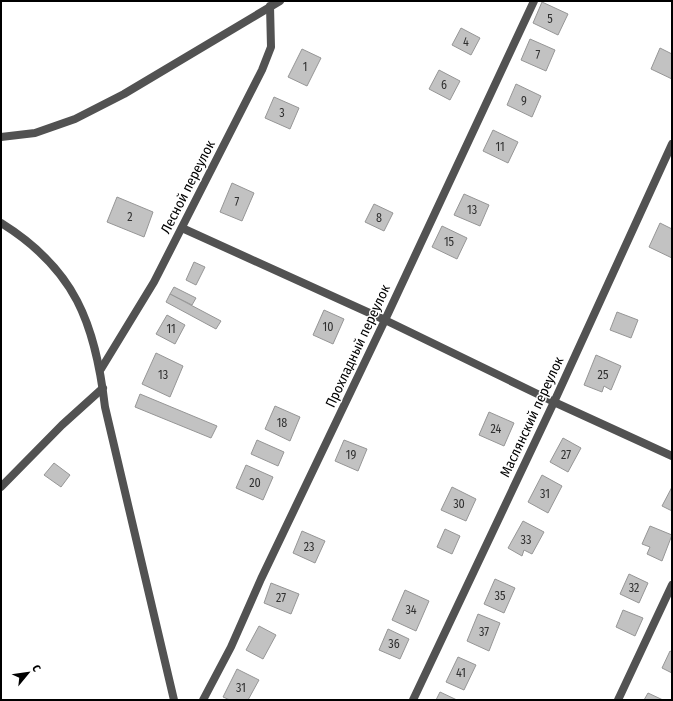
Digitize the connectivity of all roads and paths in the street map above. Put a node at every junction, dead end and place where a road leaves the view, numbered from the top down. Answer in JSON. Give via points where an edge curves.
{"nodes":[{"id":1,"x":280,"y":1,"type":"edge"},
{"id":2,"x":534,"y":1,"type":"edge"},
{"id":3,"x":270,"y":6,"type":"junction"},
{"id":4,"x":1,"y":137,"type":"edge"},
{"id":5,"x":672,"y":144,"type":"edge"},
{"id":6,"x":1,"y":223,"type":"edge"},
{"id":7,"x":182,"y":228,"type":"junction"},
{"id":8,"x":385,"y":320,"type":"junction"},
{"id":9,"x":101,"y":369,"type":"junction"},
{"id":10,"x":103,"y":388,"type":"junction"},
{"id":11,"x":554,"y":402,"type":"junction"},
{"id":12,"x":672,"y":456,"type":"edge"},
{"id":13,"x":1,"y":487,"type":"edge"},
{"id":14,"x":672,"y":585,"type":"edge"},
{"id":15,"x":174,"y":700,"type":"edge"},
{"id":16,"x":203,"y":700,"type":"edge"},
{"id":17,"x":413,"y":700,"type":"edge"},
{"id":18,"x":618,"y":700,"type":"edge"}],
"edges":[{"from":1,"to":3,"type":"street"},
{"from":2,"to":8,"type":"street","name":"Прохладный переулок"},
{"from":3,"to":4,"type":"street","via":[[124,94],[75,119],[35,133]]},
{"from":3,"to":7,"type":"street","name":"Лесной переулок","via":[[270,46],[262,70]]},
{"from":5,"to":11,"type":"street","name":"Маслянский переулок"},
{"from":6,"to":9,"type":"street","via":[[25,238],[54,265],[72,290],[92,337]]},
{"from":7,"to":8,"type":"street"},
{"from":7,"to":9,"type":"street","name":"Лесной переулок","via":[[154,282]]},
{"from":8,"to":11,"type":"street"},
{"from":8,"to":16,"type":"street","name":"Прохладный переулок","via":[[231,647]]},
{"from":9,"to":10,"type":"street"},
{"from":10,"to":13,"type":"street","via":[[62,425]]},
{"from":10,"to":15,"type":"street","via":[[105,407]]},
{"from":11,"to":12,"type":"street"},
{"from":11,"to":17,"type":"street","name":"Маслянский переулок"},
{"from":14,"to":18,"type":"street"}]}
